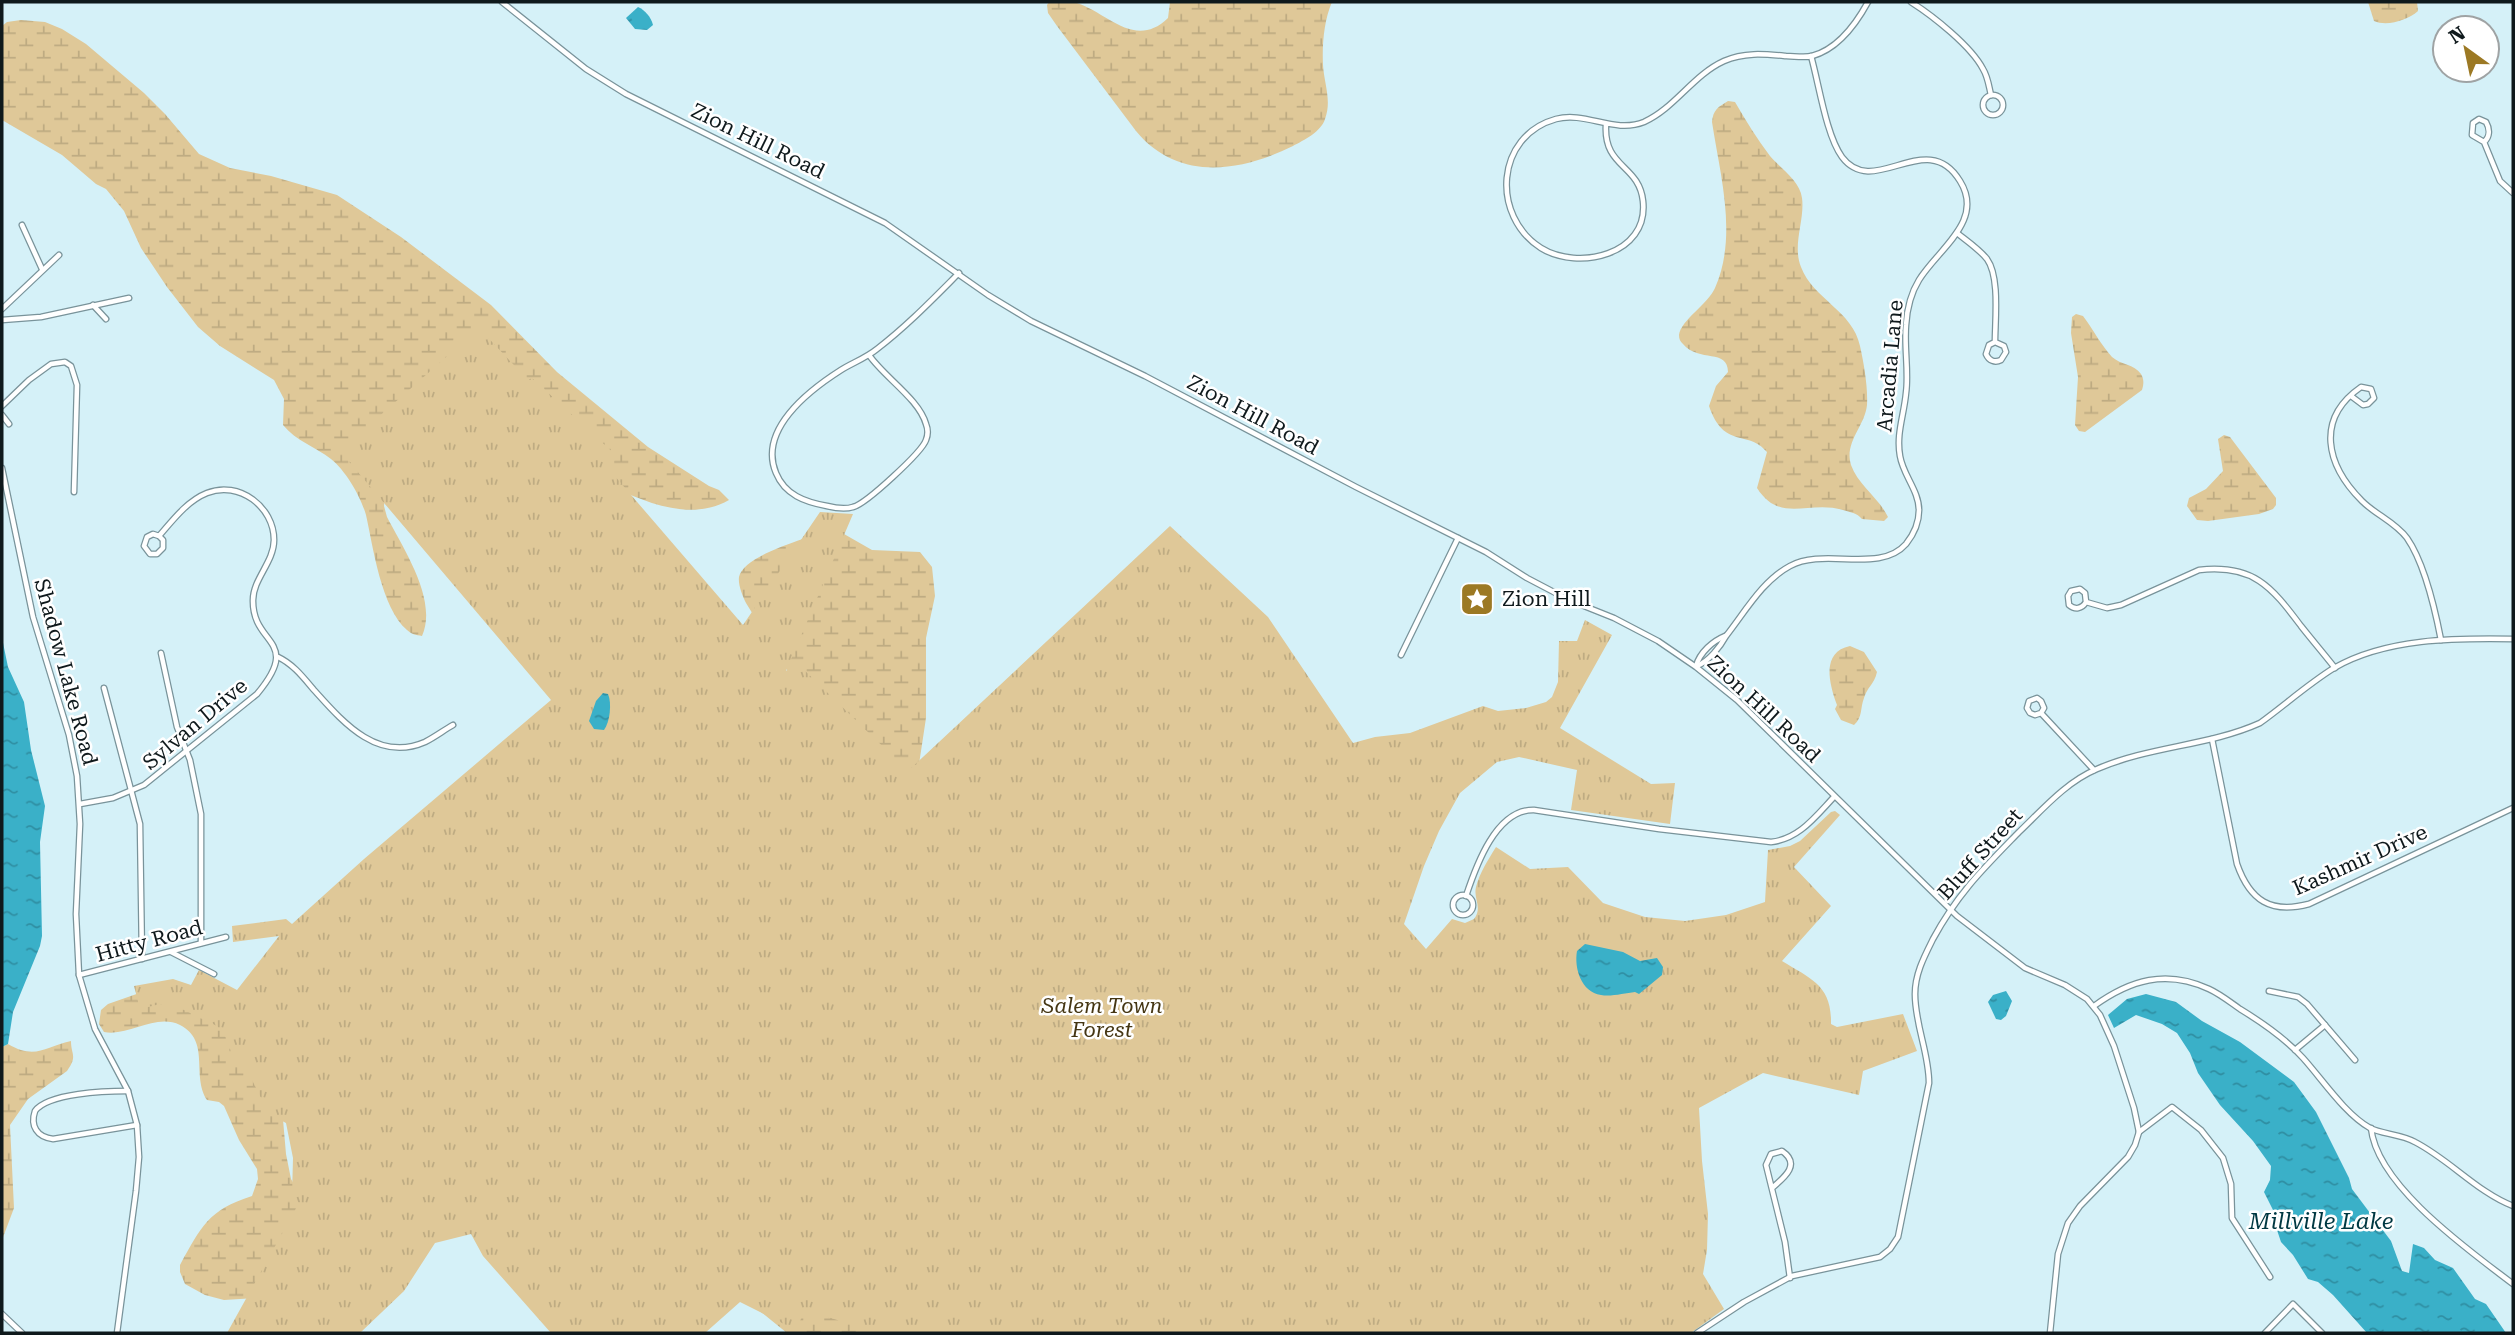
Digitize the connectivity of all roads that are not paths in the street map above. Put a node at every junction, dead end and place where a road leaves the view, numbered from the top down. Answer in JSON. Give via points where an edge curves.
{"nodes":[{"id":1,"x":502,"y":2,"type":"edge"},
{"id":2,"x":1868,"y":2,"type":"edge"},
{"id":3,"x":1910,"y":2,"type":"edge"},
{"id":4,"x":1811,"y":56,"type":"junction"},
{"id":5,"x":1992,"y":95,"type":"junction"},
{"id":6,"x":1606,"y":124,"type":"junction"},
{"id":7,"x":2484,"y":142,"type":"junction"},
{"id":8,"x":2513,"y":193,"type":"edge"},
{"id":9,"x":22,"y":225,"type":"dead end"},
{"id":10,"x":1957,"y":233,"type":"junction"},
{"id":11,"x":59,"y":255,"type":"dead end"},
{"id":12,"x":42,"y":269,"type":"junction"},
{"id":13,"x":959,"y":273,"type":"junction"},
{"id":14,"x":129,"y":298,"type":"dead end"},
{"id":15,"x":92,"y":305,"type":"junction"},
{"id":16,"x":2,"y":309,"type":"edge"},
{"id":17,"x":106,"y":319,"type":"dead end"},
{"id":18,"x":2,"y":320,"type":"edge"},
{"id":19,"x":1995,"y":342,"type":"junction"},
{"id":20,"x":869,"y":355,"type":"junction"},
{"id":21,"x":2351,"y":396,"type":"junction"},
{"id":22,"x":2,"y":406,"type":"edge"},
{"id":23,"x":2,"y":415,"type":"edge"},
{"id":24,"x":9,"y":424,"type":"dead end"},
{"id":25,"x":2,"y":468,"type":"edge"},
{"id":26,"x":74,"y":492,"type":"dead end"},
{"id":27,"x":159,"y":536,"type":"junction"},
{"id":28,"x":1458,"y":538,"type":"junction"},
{"id":29,"x":2086,"y":602,"type":"junction"},
{"id":30,"x":2513,"y":639,"type":"edge"},
{"id":31,"x":2441,"y":640,"type":"junction"},
{"id":32,"x":161,"y":653,"type":"dead end"},
{"id":33,"x":1401,"y":655,"type":"dead end"},
{"id":34,"x":278,"y":657,"type":"junction"},
{"id":35,"x":1696,"y":667,"type":"junction"},
{"id":36,"x":2335,"y":668,"type":"junction"},
{"id":37,"x":104,"y":688,"type":"dead end"},
{"id":38,"x":2041,"y":713,"type":"dead end"},
{"id":39,"x":453,"y":725,"type":"dead end"},
{"id":40,"x":2212,"y":739,"type":"junction"},
{"id":41,"x":186,"y":751,"type":"junction"},
{"id":42,"x":2094,"y":770,"type":"junction"},
{"id":43,"x":132,"y":792,"type":"junction"},
{"id":44,"x":1834,"y":797,"type":"junction"},
{"id":45,"x":80,"y":804,"type":"junction"},
{"id":46,"x":2513,"y":808,"type":"edge"},
{"id":47,"x":1466,"y":896,"type":"junction"},
{"id":48,"x":1951,"y":909,"type":"junction"},
{"id":49,"x":226,"y":937,"type":"dead end"},
{"id":50,"x":201,"y":943,"type":"junction"},
{"id":51,"x":170,"y":951,"type":"junction"},
{"id":52,"x":142,"y":959,"type":"junction"},
{"id":53,"x":214,"y":974,"type":"dead end"},
{"id":54,"x":79,"y":975,"type":"junction"},
{"id":55,"x":2269,"y":991,"type":"dead end"},
{"id":56,"x":2094,"y":1006,"type":"junction"},
{"id":57,"x":2325,"y":1025,"type":"junction"},
{"id":58,"x":2295,"y":1050,"type":"junction"},
{"id":59,"x":2355,"y":1060,"type":"dead end"},
{"id":60,"x":128,"y":1091,"type":"junction"},
{"id":61,"x":137,"y":1125,"type":"junction"},
{"id":62,"x":2371,"y":1128,"type":"junction"},
{"id":63,"x":2139,"y":1132,"type":"junction"},
{"id":64,"x":1772,"y":1188,"type":"junction"},
{"id":65,"x":2513,"y":1206,"type":"edge"},
{"id":66,"x":2270,"y":1277,"type":"dead end"},
{"id":67,"x":1790,"y":1278,"type":"junction"},
{"id":68,"x":2513,"y":1284,"type":"edge"},
{"id":69,"x":2,"y":1314,"type":"edge"},
{"id":70,"x":22,"y":1333,"type":"edge"},
{"id":71,"x":117,"y":1333,"type":"edge"},
{"id":72,"x":1697,"y":1333,"type":"edge"},
{"id":73,"x":2050,"y":1333,"type":"edge"},
{"id":74,"x":2265,"y":1333,"type":"edge"},
{"id":75,"x":2322,"y":1333,"type":"edge"}],
"edges":[{"from":1,"to":13,"type":"street","name":"Zion Hill Road","via":[[622,92],[885,223]]},
{"from":2,"to":4,"type":"street","via":[[1844,36]]},
{"from":3,"to":5,"type":"street","via":[[1976,58]]},
{"from":4,"to":6,"type":"street","via":[[1760,53],[1732,58],[1707,71],[1644,121],[1629,126]]},
{"from":4,"to":10,"type":"street","name":"Arcadia Lane","via":[[1833,138],[1845,160],[1865,172],[1915,159],[1927,159],[1951,170],[1960,180],[1967,206]]},
{"from":5,"to":5,"type":"street","via":[[1983,105],[1985,112],[1994,116],[2003,104]]},
{"from":6,"to":6,"type":"street","via":[[1578,117],[1549,122],[1529,134],[1511,158],[1505,187],[1513,216],[1531,240],[1553,254],[1585,259],[1610,253],[1631,238],[1640,224],[1641,191],[1611,155]]},
{"from":7,"to":7,"type":"street","via":[[2488,127],[2479,119],[2471,133]]},
{"from":7,"to":8,"type":"street","via":[[2500,181]]},
{"from":9,"to":12,"type":"street"},
{"from":10,"to":19,"type":"street","via":[[1991,266]]},
{"from":10,"to":35,"type":"street","name":"Arcadia Lane","via":[[1919,279],[1906,316],[1906,394],[1898,437],[1904,471],[1919,506],[1913,534],[1901,549],[1884,557],[1824,558],[1791,565],[1766,585],[1721,645]]},
{"from":11,"to":12,"type":"street"},
{"from":12,"to":16,"type":"street"},
{"from":13,"to":20,"type":"street"},
{"from":13,"to":28,"type":"street","name":"Zion Hill Road","via":[[1031,321]]},
{"from":14,"to":15,"type":"street"},
{"from":15,"to":17,"type":"street"},
{"from":15,"to":18,"type":"street"},
{"from":19,"to":19,"type":"street","via":[[2006,352],[1995,362],[1986,354]]},
{"from":20,"to":20,"type":"street","via":[[839,371],[798,404],[775,435],[771,454],[775,471],[785,488],[800,499],[840,509],[855,507],[918,452],[926,439],[921,413]]},
{"from":21,"to":21,"type":"street","via":[[2363,405],[2374,398],[2373,391],[2365,387]]},
{"from":21,"to":31,"type":"street","via":[[2332,425],[2334,460],[2361,500],[2408,540],[2420,564]]},
{"from":22,"to":26,"type":"street","via":[[51,363],[71,366],[78,392]]},
{"from":23,"to":24,"type":"street"},
{"from":25,"to":45,"type":"street","name":"Shadow Lake Road","via":[[33,617],[73,755]]},
{"from":27,"to":27,"type":"street","via":[[145,540],[150,554],[163,548]]},
{"from":27,"to":34,"type":"street","via":[[185,508],[208,493],[235,491],[258,503],[274,540],[254,590],[254,611]]},
{"from":28,"to":33,"type":"street"},
{"from":28,"to":35,"type":"street","name":"Zion Hill Road","via":[[1569,600],[1658,641]]},
{"from":29,"to":29,"type":"street","via":[[2080,589],[2067,596],[2075,608]]},
{"from":29,"to":36,"type":"street","via":[[2108,608],[2199,570],[2239,572],[2270,587]]},
{"from":30,"to":31,"type":"street","name":"Bluff Street"},
{"from":31,"to":36,"type":"street","name":"Bluff Street","via":[[2386,649]]},
{"from":32,"to":41,"type":"street"},
{"from":34,"to":39,"type":"street","via":[[354,731],[371,741],[411,746]]},
{"from":34,"to":41,"type":"street","name":"Sylvan Drive","via":[[257,694]]},
{"from":35,"to":44,"type":"street","name":"Zion Hill Road","via":[[1747,709]]},
{"from":36,"to":40,"type":"street","name":"Bluff Street","via":[[2260,723]]},
{"from":37,"to":43,"type":"street"},
{"from":38,"to":42,"type":"street"},
{"from":40,"to":42,"type":"street","name":"Bluff Street"},
{"from":40,"to":46,"type":"street","name":"Kashmir Drive","via":[[2244,883],[2252,894],[2282,908],[2309,904]]},
{"from":41,"to":43,"type":"street","name":"Sylvan Drive"},
{"from":41,"to":50,"type":"street","via":[[201,814]]},
{"from":42,"to":48,"type":"street","name":"Bluff Street","via":[[2038,813],[1974,878]]},
{"from":43,"to":45,"type":"street","name":"Sylvan Drive"},
{"from":43,"to":52,"type":"street","via":[[142,845]]},
{"from":44,"to":47,"type":"street","via":[[1797,833],[1771,842],[1520,811],[1508,818],[1483,853]]},
{"from":44,"to":48,"type":"street","name":"Zion Hill Road"},
{"from":45,"to":54,"type":"street","name":"Shadow Lake Road"},
{"from":47,"to":47,"type":"street","via":[[1454,902],[1461,914],[1473,906]]},
{"from":48,"to":56,"type":"street","name":"Zion Hill Road","via":[[2025,968],[2078,992]]},
{"from":48,"to":67,"type":"street","name":"Bluff Street","via":[[1918,973],[1915,995],[1929,1083],[1898,1237],[1880,1257]]},
{"from":49,"to":50,"type":"street","name":"Hitty Road"},
{"from":50,"to":51,"type":"street","name":"Hitty Road"},
{"from":51,"to":52,"type":"street","name":"Hitty Road"},
{"from":51,"to":53,"type":"street"},
{"from":52,"to":54,"type":"street","name":"Hitty Road"},
{"from":54,"to":60,"type":"street","name":"Shadow Lake Road","via":[[95,1029]]},
{"from":55,"to":57,"type":"street","via":[[2298,997]]},
{"from":56,"to":58,"type":"street","via":[[2115,990],[2141,981],[2195,984],[2255,1017]]},
{"from":56,"to":63,"type":"street","via":[[2114,1046]]},
{"from":57,"to":58,"type":"street"},
{"from":57,"to":59,"type":"street"},
{"from":58,"to":62,"type":"street"},
{"from":60,"to":61,"type":"street","name":"Shadow Lake Road"},
{"from":60,"to":61,"type":"street","via":[[47,1101],[35,1111],[33,1124],[40,1135],[53,1139]]},
{"from":61,"to":71,"type":"street","name":"Shadow Lake Road","via":[[137,1185]]},
{"from":62,"to":65,"type":"street","via":[[2414,1141]]},
{"from":62,"to":68,"type":"street","via":[[2378,1153],[2414,1203]]},
{"from":63,"to":66,"type":"street","via":[[2172,1107],[2201,1130],[2223,1158],[2231,1184],[2232,1218]]},
{"from":63,"to":73,"type":"street","via":[[2128,1157],[2068,1223],[2058,1254]]},
{"from":64,"to":64,"type":"street","via":[[1767,1159],[1782,1151],[1792,1165]]},
{"from":64,"to":67,"type":"street"},
{"from":67,"to":72,"type":"street","name":"Bluff Street"},
{"from":69,"to":70,"type":"street"},
{"from":74,"to":75,"type":"street","via":[[2293,1304]]}]}
